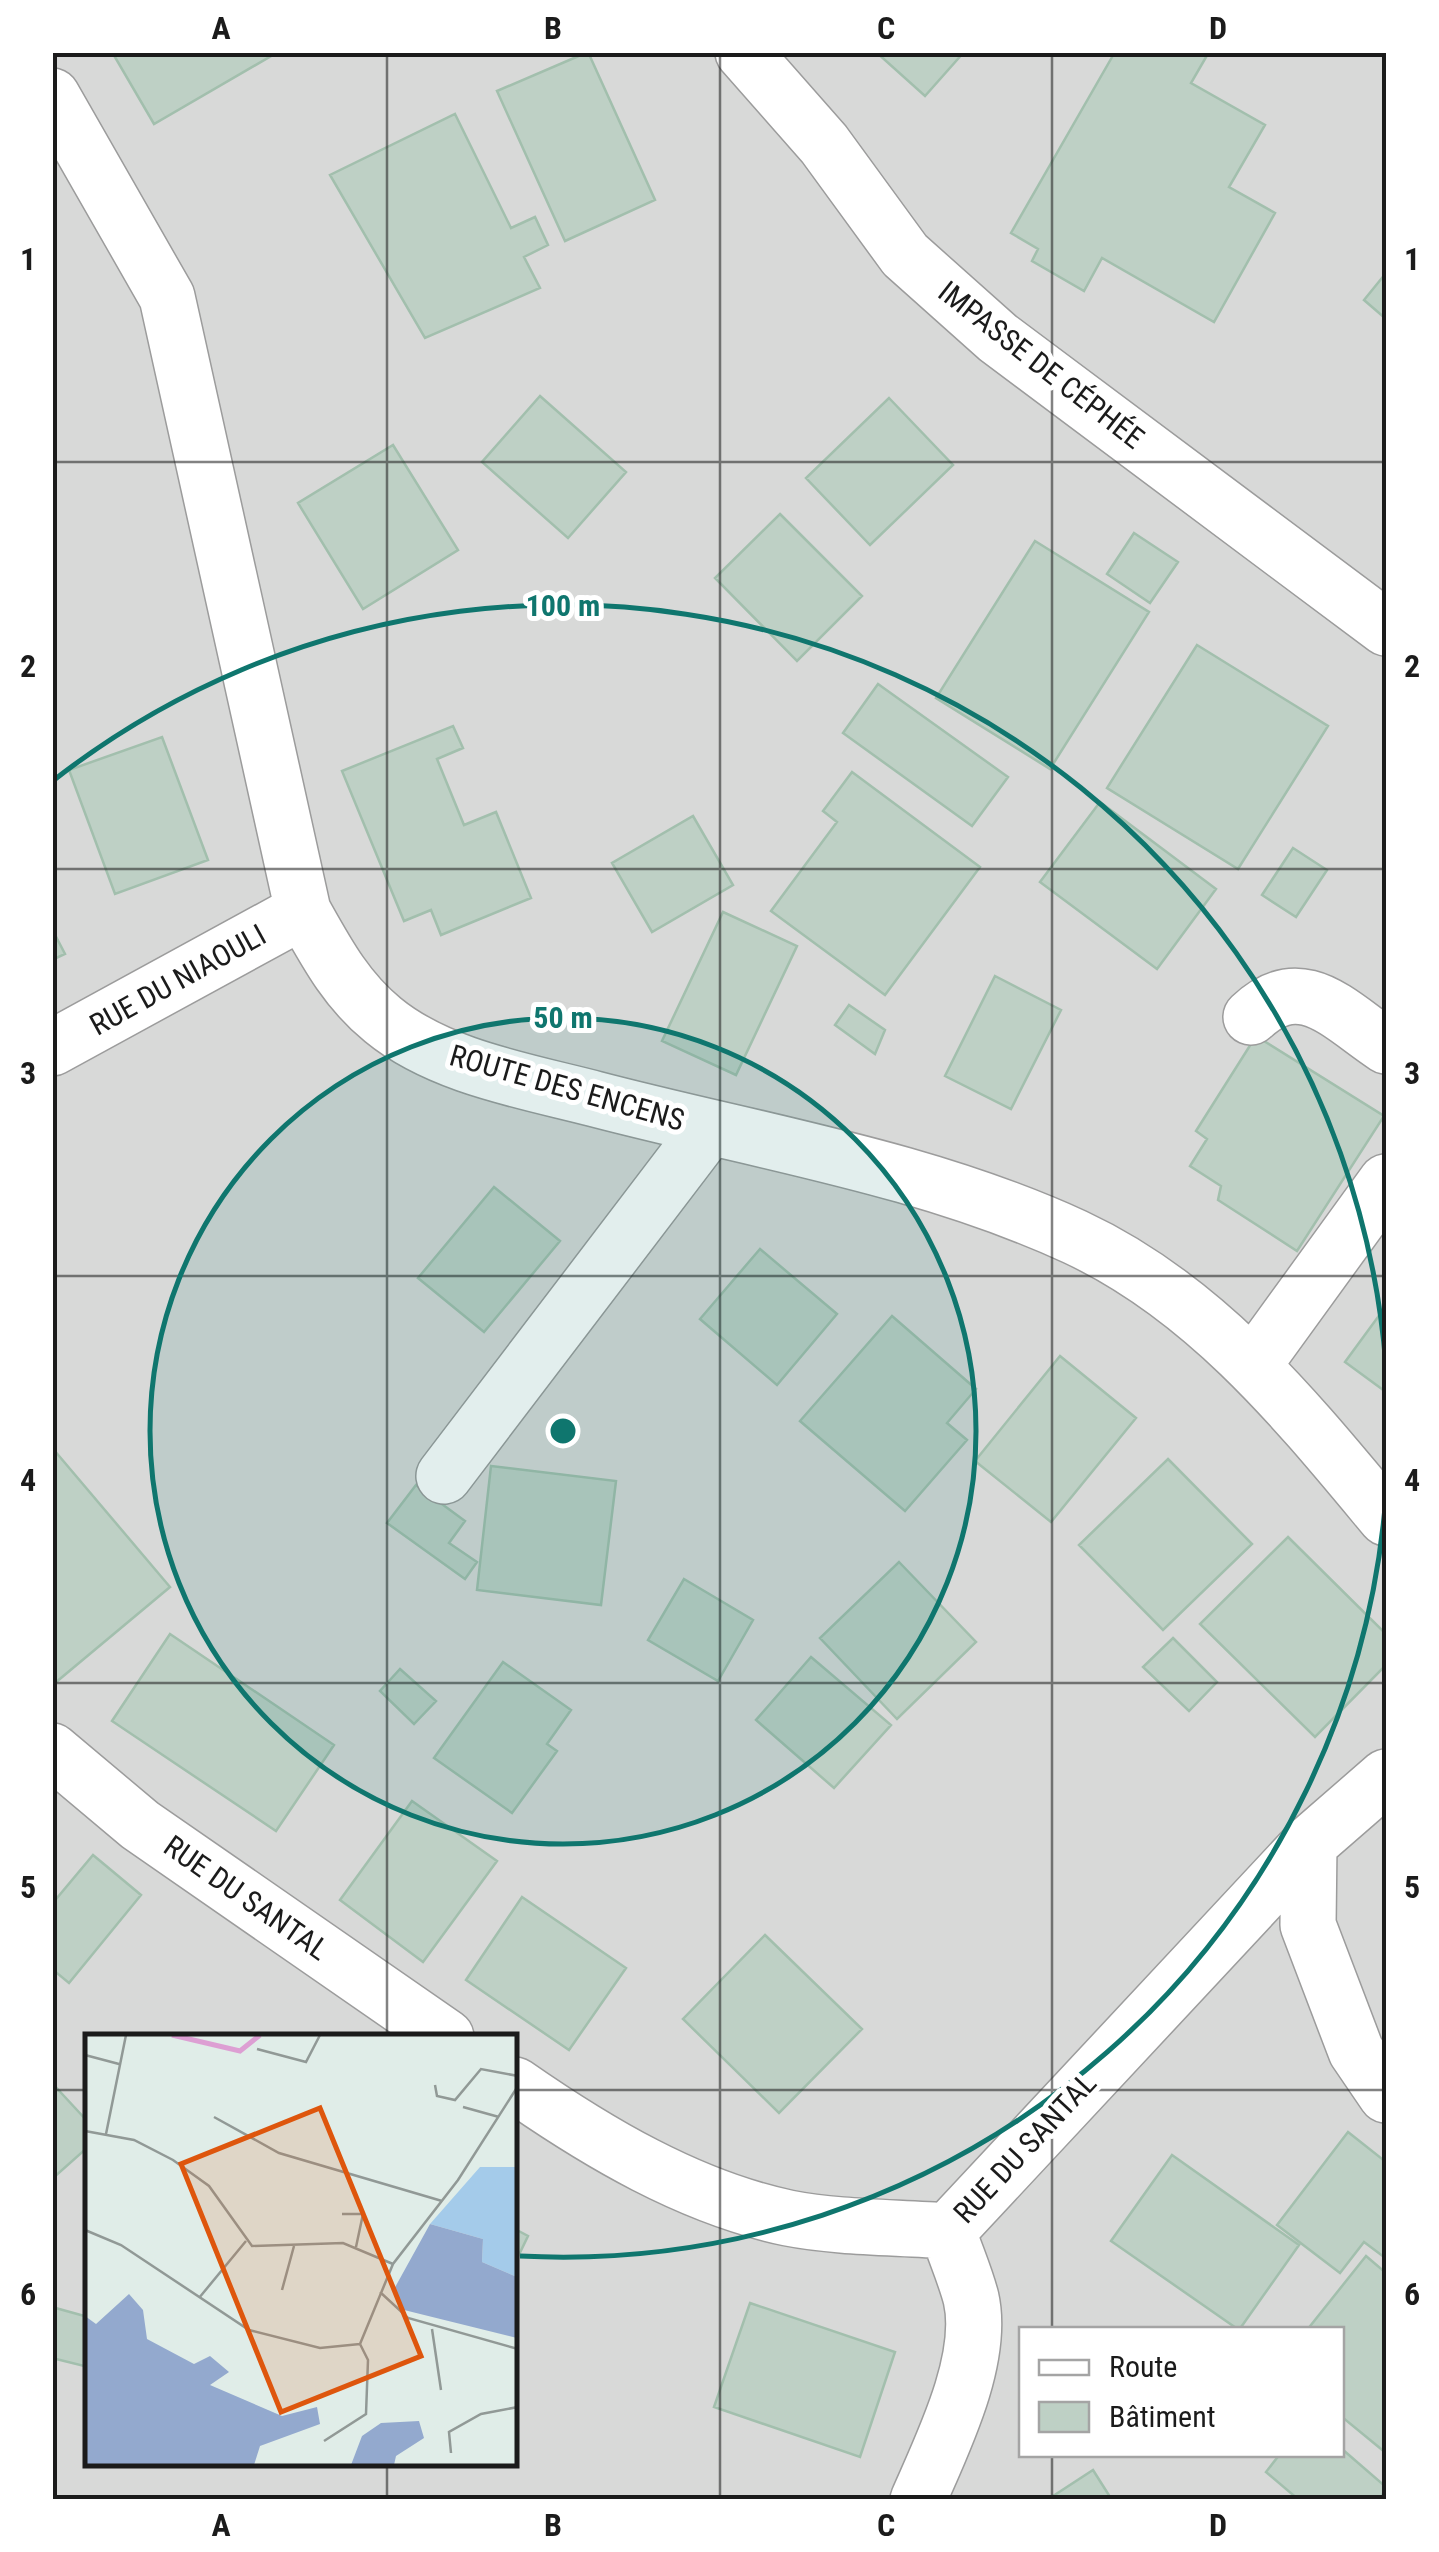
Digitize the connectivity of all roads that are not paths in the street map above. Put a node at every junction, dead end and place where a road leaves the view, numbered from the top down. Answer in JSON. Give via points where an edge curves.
{"nodes":[{"id":1,"x":743,"y":52,"type":"edge"},
{"id":2,"x":52,"y":96,"type":"edge"},
{"id":3,"x":1386,"y":628,"type":"edge"},
{"id":4,"x":303,"y":912,"type":"junction"},
{"id":5,"x":1250,"y":1017,"type":"dead end"},
{"id":6,"x":1386,"y":1046,"type":"edge"},
{"id":7,"x":52,"y":1048,"type":"edge"},
{"id":8,"x":709,"y":1128,"type":"junction"},
{"id":9,"x":1386,"y":1182,"type":"edge"},
{"id":10,"x":1254,"y":1364,"type":"junction"},
{"id":11,"x":444,"y":1476,"type":"dead end"},
{"id":12,"x":1386,"y":1518,"type":"edge"},
{"id":13,"x":52,"y":1751,"type":"edge"},
{"id":14,"x":1386,"y":1777,"type":"edge"},
{"id":15,"x":1309,"y":1844,"type":"junction"},
{"id":16,"x":442,"y":2034,"type":"edge"},
{"id":17,"x":518,"y":2087,"type":"edge"},
{"id":18,"x":1386,"y":2094,"type":"edge"},
{"id":19,"x":948,"y":2231,"type":"junction"},
{"id":20,"x":918,"y":2500,"type":"edge"}],
"edges":[{"from":1,"to":3,"type":"street","name":"IMPASSE DE CÉPHÉE","via":[[824,144],[904,255],[998,338]]},
{"from":2,"to":4,"type":"street","name":"ROUTE DES ENCENS","via":[[167,297]]},
{"from":4,"to":7,"type":"street","name":"RUE DU NIAOULI"},
{"from":4,"to":8,"type":"street","name":"ROUTE DES ENCENS","via":[[342,980],[385,1022],[435,1050],[500,1074]]},
{"from":5,"to":6,"type":"street","via":[[1270,1000],[1310,996]]},
{"from":8,"to":10,"type":"street","name":"ROUTE DES ENCENS","via":[[887,1170],[1076,1237],[1155,1281]]},
{"from":8,"to":11,"type":"street"},
{"from":9,"to":10,"type":"street"},
{"from":10,"to":12,"type":"street","name":"ROUTE DES ENCENS"},
{"from":13,"to":16,"type":"street","name":"RUE DU SANTAL","via":[[140,1825]]},
{"from":14,"to":15,"type":"street","name":"RUE DU SANTAL"},
{"from":15,"to":18,"type":"street","via":[[1308,1925],[1356,2051]]},
{"from":15,"to":19,"type":"street","name":"RUE DU SANTAL"},
{"from":17,"to":19,"type":"street","name":"RUE DU SANTAL","via":[[575,2126],[698,2190],[789,2218]]},
{"from":19,"to":20,"type":"street","via":[[972,2302],[969,2356],[960,2401]]}]}
